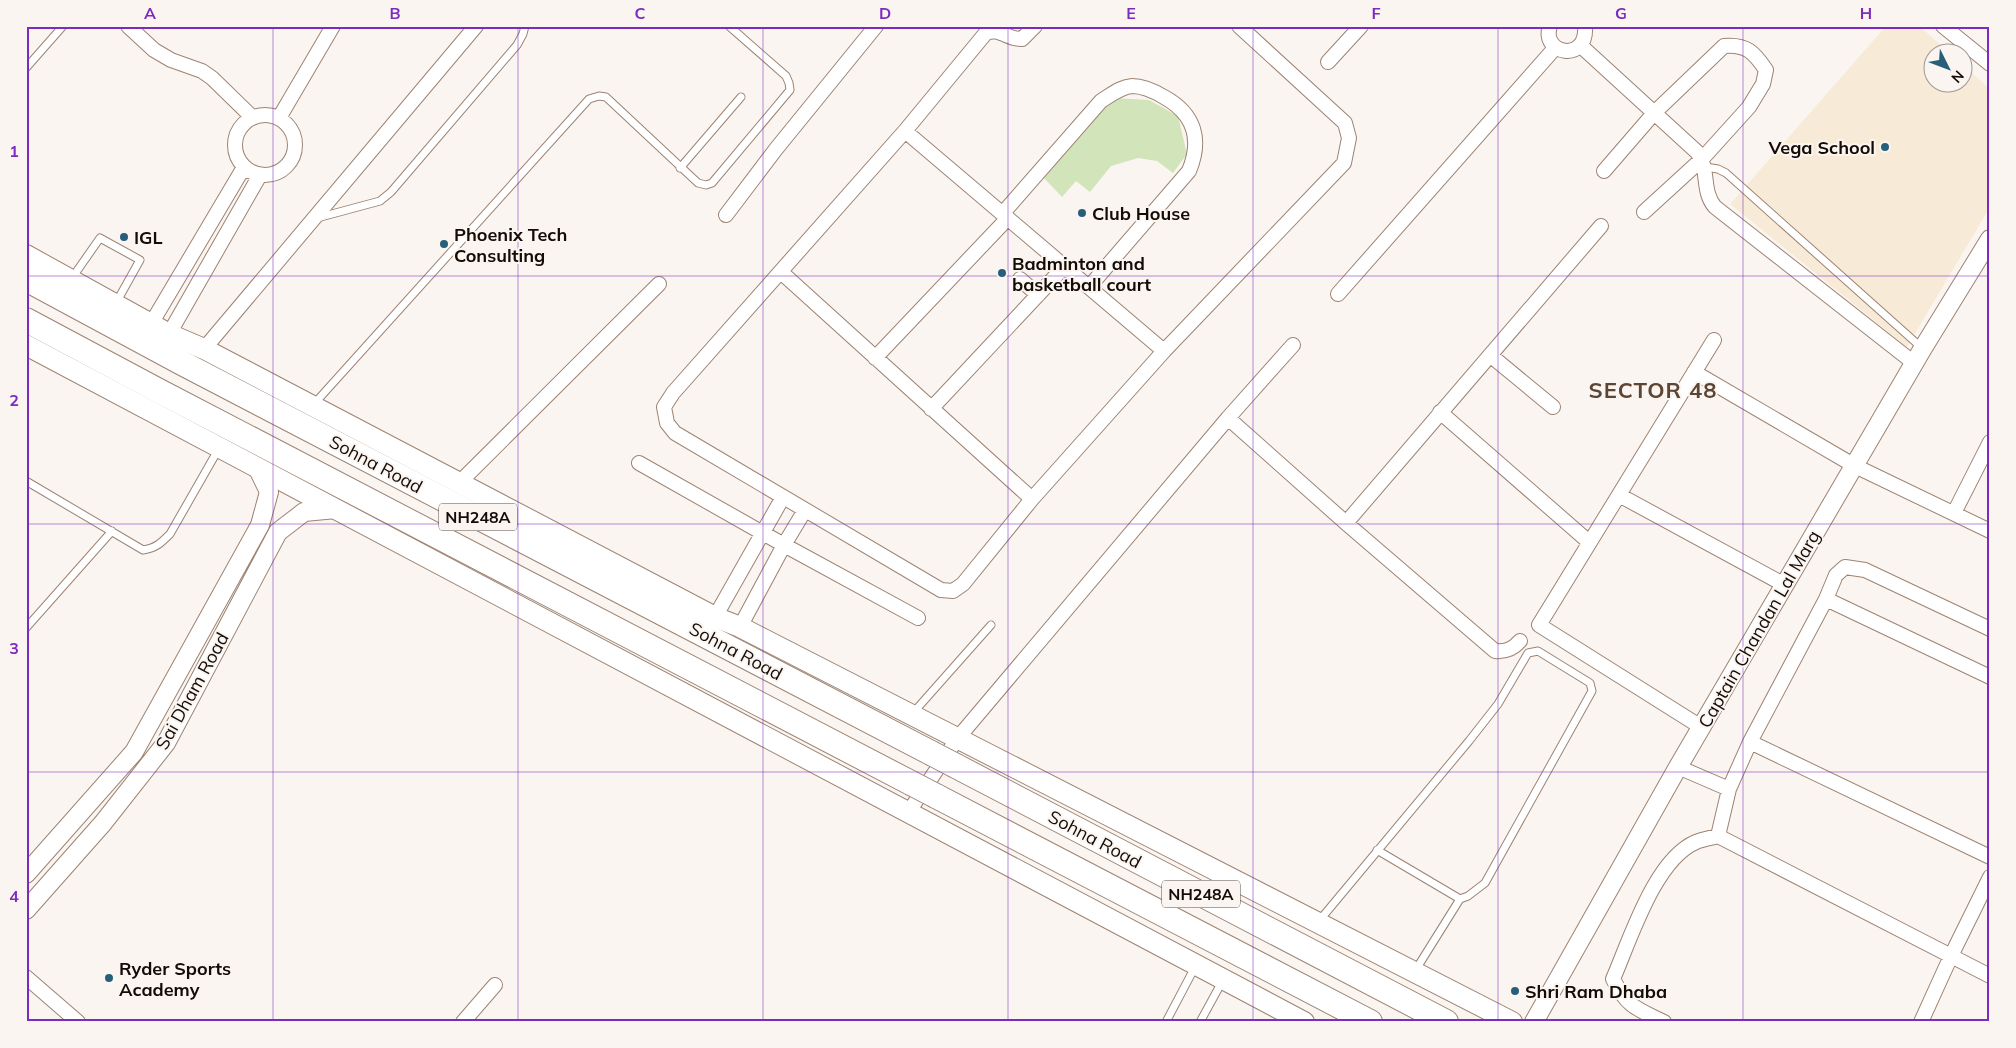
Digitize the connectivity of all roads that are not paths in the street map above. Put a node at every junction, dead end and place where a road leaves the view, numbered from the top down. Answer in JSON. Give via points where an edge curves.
{"nodes":[{"id":1,"x":63,"y":26,"type":"edge"},
{"id":2,"x":128,"y":26,"type":"edge"},
{"id":3,"x":333,"y":26,"type":"edge"},
{"id":4,"x":476,"y":26,"type":"edge"},
{"id":5,"x":524,"y":26,"type":"edge"},
{"id":6,"x":729,"y":26,"type":"edge"},
{"id":7,"x":876,"y":26,"type":"edge"},
{"id":8,"x":1035,"y":26,"type":"edge"},
{"id":9,"x":1239,"y":26,"type":"edge"},
{"id":10,"x":1361,"y":26,"type":"edge"},
{"id":11,"x":1550,"y":26,"type":"edge"},
{"id":12,"x":1585,"y":26,"type":"edge"},
{"id":13,"x":1943,"y":26,"type":"edge"},
{"id":14,"x":1581,"y":46,"type":"junction"},
{"id":15,"x":1555,"y":48,"type":"junction"},
{"id":16,"x":1328,"y":62,"type":"dead end"},
{"id":17,"x":1990,"y":64,"type":"edge"},
{"id":18,"x":26,"y":68,"type":"edge"},
{"id":19,"x":741,"y":97,"type":"dead end"},
{"id":20,"x":1655,"y":112,"type":"junction"},
{"id":21,"x":252,"y":117,"type":"junction"},
{"id":22,"x":279,"y":118,"type":"junction"},
{"id":23,"x":905,"y":130,"type":"junction"},
{"id":24,"x":1704,"y":163,"type":"junction"},
{"id":25,"x":244,"y":167,"type":"junction"},
{"id":26,"x":680,"y":168,"type":"junction"},
{"id":27,"x":1604,"y":171,"type":"dead end"},
{"id":28,"x":260,"y":175,"type":"junction"},
{"id":29,"x":1644,"y":212,"type":"dead end"},
{"id":30,"x":726,"y":215,"type":"dead end"},
{"id":31,"x":1005,"y":216,"type":"junction"},
{"id":32,"x":314,"y":218,"type":"junction"},
{"id":33,"x":1601,"y":226,"type":"dead end"},
{"id":34,"x":1990,"y":239,"type":"edge"},
{"id":35,"x":26,"y":256,"type":"edge"},
{"id":36,"x":1065,"y":266,"type":"junction"},
{"id":37,"x":781,"y":272,"type":"junction"},
{"id":38,"x":71,"y":279,"type":"junction"},
{"id":39,"x":1020,"y":279,"type":"dead end"},
{"id":40,"x":26,"y":280,"type":"edge"},
{"id":41,"x":659,"y":284,"type":"dead end"},
{"id":42,"x":1089,"y":287,"type":"junction"},
{"id":43,"x":1338,"y":294,"type":"dead end"},
{"id":44,"x":1038,"y":295,"type":"junction"},
{"id":45,"x":116,"y":304,"type":"junction"},
{"id":46,"x":26,"y":320,"type":"edge"},
{"id":47,"x":151,"y":324,"type":"junction"},
{"id":48,"x":169,"y":334,"type":"junction"},
{"id":49,"x":1714,"y":340,"type":"dead end"},
{"id":50,"x":26,"y":345,"type":"edge"},
{"id":51,"x":1293,"y":345,"type":"dead end"},
{"id":52,"x":204,"y":349,"type":"junction"},
{"id":53,"x":1164,"y":351,"type":"junction"},
{"id":54,"x":1490,"y":355,"type":"junction"},
{"id":55,"x":1919,"y":356,"type":"junction"},
{"id":56,"x":875,"y":358,"type":"junction"},
{"id":57,"x":1694,"y":372,"type":"junction"},
{"id":58,"x":312,"y":406,"type":"junction"},
{"id":59,"x":1553,"y":407,"type":"dead end"},
{"id":60,"x":931,"y":409,"type":"junction"},
{"id":61,"x":1440,"y":412,"type":"junction"},
{"id":62,"x":1228,"y":418,"type":"junction"},
{"id":63,"x":1990,"y":442,"type":"edge"},
{"id":64,"x":220,"y":448,"type":"junction"},
{"id":65,"x":639,"y":463,"type":"dead end"},
{"id":66,"x":1855,"y":466,"type":"junction"},
{"id":67,"x":257,"y":468,"type":"junction"},
{"id":68,"x":26,"y":481,"type":"edge"},
{"id":69,"x":459,"y":483,"type":"junction"},
{"id":70,"x":1619,"y":495,"type":"junction"},
{"id":71,"x":783,"y":497,"type":"junction"},
{"id":72,"x":1032,"y":499,"type":"junction"},
{"id":73,"x":336,"y":509,"type":"junction"},
{"id":74,"x":806,"y":510,"type":"junction"},
{"id":75,"x":1954,"y":513,"type":"junction"},
{"id":76,"x":1346,"y":523,"type":"junction"},
{"id":77,"x":112,"y":531,"type":"junction"},
{"id":78,"x":1990,"y":531,"type":"edge"},
{"id":79,"x":762,"y":532,"type":"junction"},
{"id":80,"x":1590,"y":542,"type":"junction"},
{"id":81,"x":784,"y":546,"type":"junction"},
{"id":82,"x":1785,"y":585,"type":"junction"},
{"id":83,"x":1826,"y":599,"type":"junction"},
{"id":84,"x":715,"y":617,"type":"junction"},
{"id":85,"x":918,"y":618,"type":"dead end"},
{"id":86,"x":991,"y":625,"type":"dead end"},
{"id":87,"x":740,"y":627,"type":"junction"},
{"id":88,"x":26,"y":628,"type":"edge"},
{"id":89,"x":1990,"y":629,"type":"edge"},
{"id":90,"x":196,"y":638,"type":"junction"},
{"id":91,"x":1520,"y":640,"type":"dead end"},
{"id":92,"x":217,"y":649,"type":"junction"},
{"id":93,"x":1990,"y":677,"type":"edge"},
{"id":94,"x":911,"y":715,"type":"junction"},
{"id":95,"x":1702,"y":727,"type":"junction"},
{"id":96,"x":957,"y":739,"type":"junction"},
{"id":97,"x":1750,"y":742,"type":"junction"},
{"id":98,"x":1678,"y":767,"type":"junction"},
{"id":99,"x":1728,"y":789,"type":"junction"},
{"id":100,"x":908,"y":813,"type":"junction"},
{"id":101,"x":1718,"y":836,"type":"junction"},
{"id":102,"x":1377,"y":850,"type":"junction"},
{"id":103,"x":1990,"y":857,"type":"edge"},
{"id":104,"x":26,"y":874,"type":"edge"},
{"id":105,"x":1990,"y":877,"type":"edge"},
{"id":106,"x":1460,"y":899,"type":"junction"},
{"id":107,"x":26,"y":910,"type":"edge"},
{"id":108,"x":1317,"y":923,"type":"junction"},
{"id":109,"x":1951,"y":956,"type":"junction"},
{"id":110,"x":1196,"y":965,"type":"junction"},
{"id":111,"x":1414,"y":972,"type":"junction"},
{"id":112,"x":1990,"y":976,"type":"edge"},
{"id":113,"x":26,"y":977,"type":"edge"},
{"id":114,"x":1224,"y":980,"type":"junction"},
{"id":115,"x":495,"y":985,"type":"dead end"},
{"id":116,"x":69,"y":1019,"type":"edge"},
{"id":117,"x":463,"y":1022,"type":"edge"},
{"id":118,"x":1166,"y":1022,"type":"edge"},
{"id":119,"x":1200,"y":1022,"type":"edge"},
{"id":120,"x":1304,"y":1022,"type":"edge"},
{"id":121,"x":1370,"y":1022,"type":"edge"},
{"id":122,"x":1446,"y":1022,"type":"edge"},
{"id":123,"x":1512,"y":1022,"type":"edge"},
{"id":124,"x":1534,"y":1022,"type":"edge"},
{"id":125,"x":1664,"y":1022,"type":"edge"},
{"id":126,"x":1921,"y":1022,"type":"edge"}],
"edges":[{"from":1,"to":18,"type":"lane"},
{"from":2,"to":21,"type":"street","via":[[154,50],[212,78]]},
{"from":3,"to":22,"type":"street"},
{"from":4,"to":32,"type":"street"},
{"from":5,"to":32,"type":"lane","via":[[517,45],[391,192],[380,201]]},
{"from":6,"to":26,"type":"lane","via":[[786,76],[790,90],[712,183],[698,183]]},
{"from":7,"to":30,"type":"street"},
{"from":8,"to":23,"type":"street","via":[[1022,40],[995,31],[985,34]]},
{"from":9,"to":53,"type":"street","via":[[1345,123],[1349,138],[1344,163]]},
{"from":10,"to":16,"type":"street"},
{"from":11,"to":15,"type":"street","via":[[1550,40]]},
{"from":12,"to":14,"type":"street"},
{"from":13,"to":17,"type":"street"},
{"from":14,"to":15,"type":"street","via":[[1573,51]]},
{"from":14,"to":20,"type":"street"},
{"from":15,"to":43,"type":"street"},
{"from":19,"to":26,"type":"lane"},
{"from":20,"to":24,"type":"street"},
{"from":20,"to":24,"type":"street","via":[[1724,46],[1739,45],[1756,55],[1766,70],[1763,84],[1749,107]]},
{"from":20,"to":27,"type":"street"},
{"from":21,"to":22,"type":"street","via":[[262,114]]},
{"from":21,"to":25,"type":"street","via":[[238,130],[235,140],[238,159]]},
{"from":22,"to":28,"type":"street","via":[[287,124],[295,141],[292,159],[278,172]]},
{"from":23,"to":31,"type":"street"},
{"from":23,"to":37,"type":"street"},
{"from":24,"to":29,"type":"street"},
{"from":24,"to":55,"type":"lane","via":[[1726,173]]},
{"from":24,"to":55,"type":"street","via":[[1706,193],[1715,207]]},
{"from":25,"to":28,"type":"street"},
{"from":25,"to":47,"type":"street"},
{"from":26,"to":58,"type":"lane","via":[[606,97],[589,99]]},
{"from":28,"to":48,"type":"street"},
{"from":31,"to":36,"type":"street"},
{"from":31,"to":42,"type":"street","via":[[1101,101],[1132,86],[1151,89],[1171,100],[1185,113],[1194,128],[1195,157],[1189,172]]},
{"from":31,"to":56,"type":"street"},
{"from":32,"to":52,"type":"street"},
{"from":33,"to":54,"type":"street"},
{"from":34,"to":55,"type":"street","name":"Captain Chandan Lal Marg"},
{"from":35,"to":38,"type":"main road"},
{"from":36,"to":42,"type":"street"},
{"from":36,"to":44,"type":"street"},
{"from":37,"to":56,"type":"street"},
{"from":37,"to":71,"type":"street","via":[[664,407],[667,423],[675,433]]},
{"from":38,"to":45,"type":"main road"},
{"from":38,"to":45,"type":"lane","via":[[100,238],[132,255],[140,260]]},
{"from":39,"to":44,"type":"street"},
{"from":40,"to":122,"type":"highway","name":"Sohna Road","number":"NH248A","bridge":true},
{"from":41,"to":69,"type":"street"},
{"from":42,"to":53,"type":"street"},
{"from":44,"to":60,"type":"street"},
{"from":45,"to":47,"type":"main road"},
{"from":46,"to":121,"type":"highway","name":"Sohna Road","number":"NH248A","bridge":true},
{"from":47,"to":48,"type":"main road"},
{"from":48,"to":52,"type":"main road"},
{"from":49,"to":57,"type":"street"},
{"from":50,"to":64,"type":"main road"},
{"from":51,"to":62,"type":"street"},
{"from":52,"to":58,"type":"main road"},
{"from":53,"to":72,"type":"street"},
{"from":54,"to":59,"type":"street"},
{"from":54,"to":61,"type":"street"},
{"from":55,"to":66,"type":"street","name":"Captain Chandan Lal Marg"},
{"from":56,"to":60,"type":"street"},
{"from":57,"to":66,"type":"street"},
{"from":57,"to":70,"type":"street"},
{"from":58,"to":69,"type":"main road"},
{"from":60,"to":72,"type":"street"},
{"from":61,"to":76,"type":"street"},
{"from":61,"to":80,"type":"street"},
{"from":62,"to":76,"type":"street"},
{"from":62,"to":96,"type":"street"},
{"from":63,"to":75,"type":"street"},
{"from":64,"to":67,"type":"main road"},
{"from":64,"to":77,"type":"lane","via":[[170,534],[159,545],[143,550]]},
{"from":65,"to":79,"type":"street"},
{"from":66,"to":75,"type":"street"},
{"from":66,"to":82,"type":"street","name":"Captain Chandan Lal Marg"},
{"from":67,"to":73,"type":"main road"},
{"from":67,"to":90,"type":"street","name":"Sai Dham Road","via":[[269,492],[260,525]]},
{"from":68,"to":77,"type":"lane"},
{"from":69,"to":84,"type":"main road"},
{"from":70,"to":80,"type":"street"},
{"from":70,"to":82,"type":"street"},
{"from":71,"to":74,"type":"street"},
{"from":71,"to":79,"type":"street"},
{"from":72,"to":74,"type":"street","via":[[963,584],[953,591],[941,590]]},
{"from":73,"to":92,"type":"street","name":"Sai Dham Road","via":[[304,512],[278,532]]},
{"from":73,"to":100,"type":"main road"},
{"from":74,"to":81,"type":"street"},
{"from":75,"to":78,"type":"street"},
{"from":76,"to":91,"type":"street","via":[[1495,652],[1505,652]]},
{"from":77,"to":88,"type":"lane"},
{"from":79,"to":81,"type":"street"},
{"from":79,"to":84,"type":"street"},
{"from":80,"to":95,"type":"street","via":[[1539,625]]},
{"from":81,"to":85,"type":"street"},
{"from":81,"to":87,"type":"street"},
{"from":82,"to":95,"type":"street","name":"Captain Chandan Lal Marg"},
{"from":83,"to":89,"type":"street","via":[[1836,575],[1844,566],[1864,570]]},
{"from":83,"to":93,"type":"street"},
{"from":83,"to":97,"type":"street"},
{"from":84,"to":87,"type":"main road"},
{"from":86,"to":94,"type":"lane"},
{"from":87,"to":94,"type":"main road"},
{"from":90,"to":92,"type":"street"},
{"from":90,"to":104,"type":"street","name":"Sai Dham Road","via":[[134,752]]},
{"from":92,"to":107,"type":"street","name":"Sai Dham Road","via":[[166,743],[103,823]]},
{"from":94,"to":96,"type":"main road"},
{"from":95,"to":98,"type":"street","name":"Captain Chandan Lal Marg"},
{"from":96,"to":100,"type":"street"},
{"from":96,"to":108,"type":"main road"},
{"from":97,"to":99,"type":"street"},
{"from":97,"to":103,"type":"street"},
{"from":98,"to":99,"type":"street"},
{"from":98,"to":124,"type":"street","name":"Captain Chandan Lal Marg"},
{"from":99,"to":101,"type":"street"},
{"from":100,"to":110,"type":"main road"},
{"from":101,"to":109,"type":"street"},
{"from":101,"to":125,"type":"street","via":[[1695,842],[1679,853],[1656,880],[1613,979],[1620,994],[1632,1006]]},
{"from":102,"to":106,"type":"lane"},
{"from":102,"to":106,"type":"lane","via":[[1470,741],[1498,704],[1528,653],[1538,652],[1580,676],[1590,684],[1592,691],[1485,884]]},
{"from":102,"to":108,"type":"lane"},
{"from":105,"to":109,"type":"street"},
{"from":106,"to":111,"type":"lane"},
{"from":108,"to":111,"type":"main road"},
{"from":109,"to":112,"type":"street"},
{"from":109,"to":126,"type":"street"},
{"from":110,"to":114,"type":"main road"},
{"from":110,"to":118,"type":"lane"},
{"from":111,"to":123,"type":"main road"},
{"from":113,"to":116,"type":"street"},
{"from":114,"to":119,"type":"lane"},
{"from":114,"to":120,"type":"main road"},
{"from":115,"to":117,"type":"street"}]}
